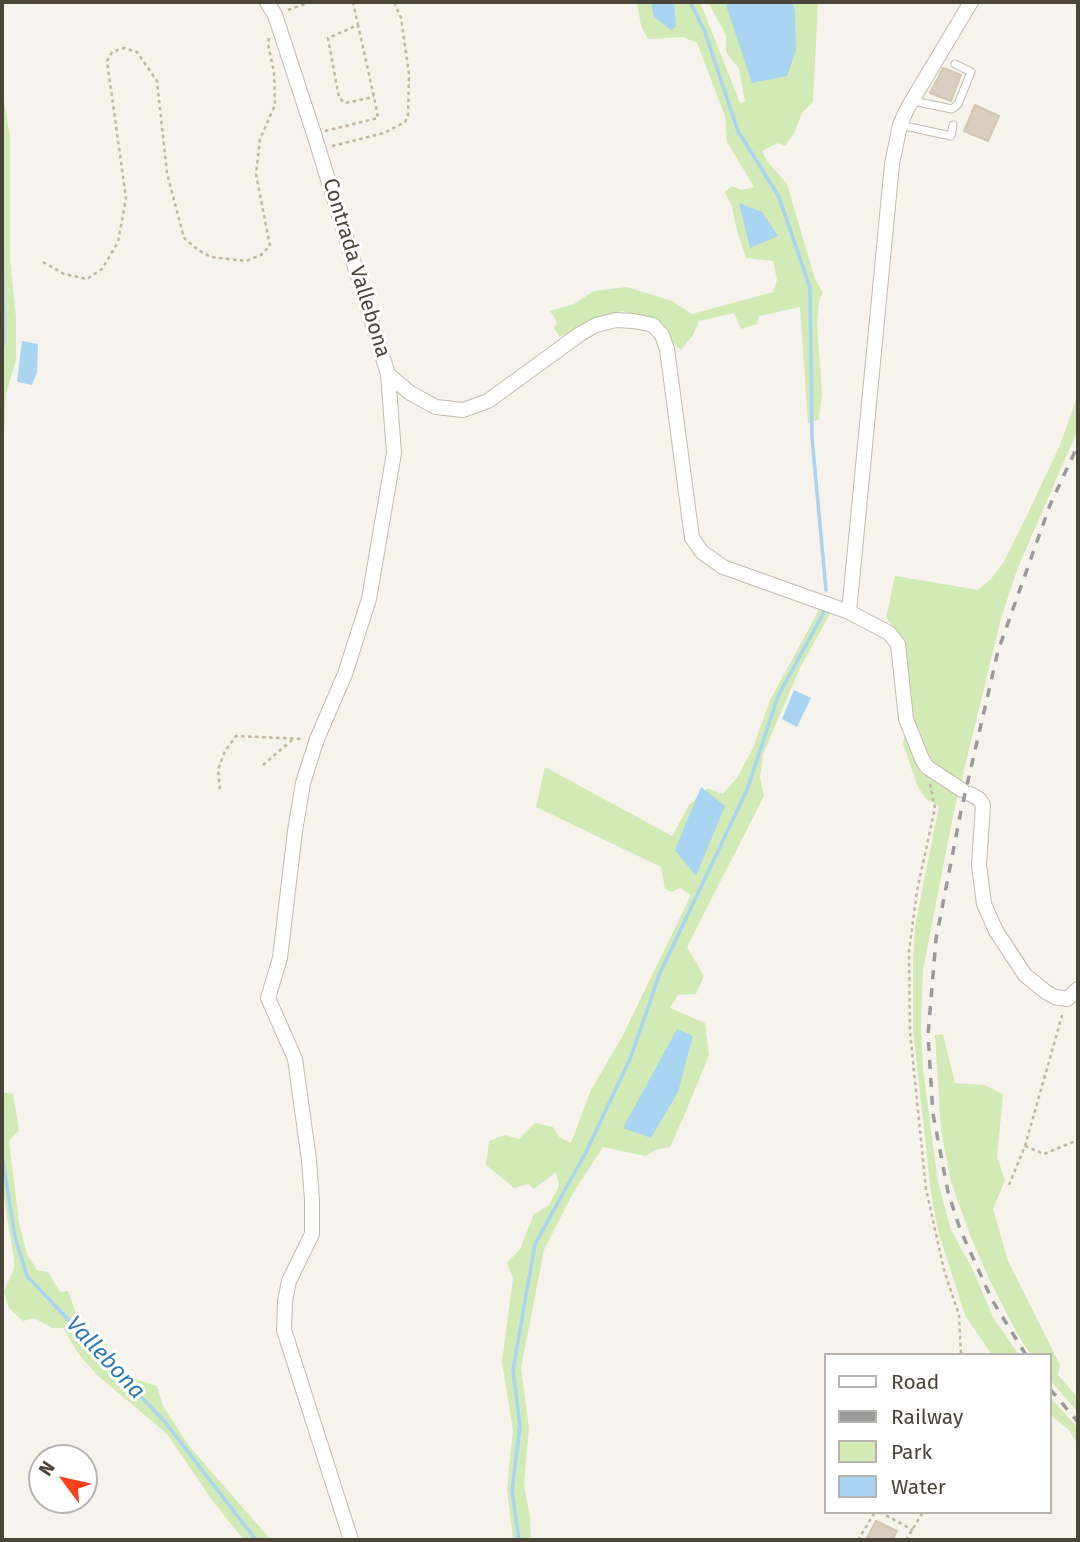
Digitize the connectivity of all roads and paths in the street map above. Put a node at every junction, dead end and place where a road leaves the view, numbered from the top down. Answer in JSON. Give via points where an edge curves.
{"nodes":[{"id":1,"x":267,"y":2,"type":"edge"},
{"id":2,"x":310,"y":2,"type":"edge"},
{"id":3,"x":353,"y":2,"type":"edge"},
{"id":4,"x":394,"y":2,"type":"edge"},
{"id":5,"x":971,"y":2,"type":"edge"},
{"id":6,"x":275,"y":15,"type":"junction"},
{"id":7,"x":358,"y":25,"type":"junction"},
{"id":8,"x":280,"y":31,"type":"junction"},
{"id":9,"x":955,"y":64,"type":"dead end"},
{"id":10,"x":374,"y":97,"type":"junction"},
{"id":11,"x":912,"y":100,"type":"junction"},
{"id":12,"x":900,"y":125,"type":"junction"},
{"id":13,"x":953,"y":125,"type":"dead end"},
{"id":14,"x":314,"y":134,"type":"junction"},
{"id":15,"x":319,"y":149,"type":"junction"},
{"id":16,"x":43,"y":262,"type":"dead end"},
{"id":17,"x":388,"y":374,"type":"junction"},
{"id":18,"x":849,"y":612,"type":"junction"},
{"id":19,"x":294,"y":739,"type":"junction"},
{"id":20,"x":317,"y":740,"type":"junction"},
{"id":21,"x":263,"y":765,"type":"dead end"},
{"id":22,"x":927,"y":767,"type":"junction"},
{"id":23,"x":220,"y":789,"type":"dead end"},
{"id":24,"x":1073,"y":994,"type":"edge"},
{"id":25,"x":1078,"y":1140,"type":"edge"},
{"id":26,"x":1025,"y":1146,"type":"junction"},
{"id":27,"x":1009,"y":1185,"type":"dead end"},
{"id":28,"x":961,"y":1353,"type":"edge"},
{"id":29,"x":874,"y":1514,"type":"edge"},
{"id":30,"x":884,"y":1514,"type":"edge"},
{"id":31,"x":922,"y":1514,"type":"edge"},
{"id":32,"x":913,"y":1530,"type":"junction"},
{"id":33,"x":351,"y":1540,"type":"edge"},
{"id":34,"x":858,"y":1540,"type":"edge"},
{"id":35,"x":906,"y":1540,"type":"edge"}],
"edges":[{"from":1,"to":6,"type":"street","name":"Contrada Vallebona"},
{"from":2,"to":6,"type":"path"},
{"from":3,"to":7,"type":"path"},
{"from":4,"to":15,"type":"path","via":[[401,18],[409,74],[405,122],[384,133]]},
{"from":5,"to":11,"type":"street"},
{"from":6,"to":8,"type":"street","name":"Contrada Vallebona"},
{"from":7,"to":10,"type":"path"},
{"from":7,"to":10,"type":"path","via":[[328,38],[339,98],[345,103]]},
{"from":8,"to":14,"type":"street","name":"Contrada Vallebona"},
{"from":8,"to":16,"type":"path","via":[[269,34],[275,105],[260,139],[256,174],[270,246],[261,255],[246,261],[211,257],[184,237],[167,173],[158,81],[137,52],[124,48],[112,52],[107,61],[126,198],[118,242],[102,269],[87,279],[64,274]]},
{"from":9,"to":11,"type":"lane","via":[[971,72],[952,109]]},
{"from":10,"to":14,"type":"path","via":[[378,118]]},
{"from":11,"to":12,"type":"street"},
{"from":12,"to":13,"type":"lane","via":[[951,136]]},
{"from":12,"to":18,"type":"street","via":[[883,246]]},
{"from":14,"to":15,"type":"street","name":"Contrada Vallebona"},
{"from":15,"to":17,"type":"street","name":"Contrada Vallebona"},
{"from":17,"to":18,"type":"street","name":"Contrada Vallebona","via":[[436,407],[463,410],[488,401],[596,325],[616,320],[653,326],[667,348],[692,538],[723,567]]},
{"from":17,"to":20,"type":"street","via":[[394,453],[369,598],[345,674]]},
{"from":18,"to":22,"type":"street","name":"Contrada Vallebona","via":[[898,644],[906,719]]},
{"from":19,"to":20,"type":"path"},
{"from":19,"to":21,"type":"path"},
{"from":19,"to":23,"type":"path","via":[[236,736],[218,770]]},
{"from":20,"to":33,"type":"street","via":[[303,783],[280,958],[268,998],[295,1059],[312,1200],[312,1234],[289,1281],[284,1330]]},
{"from":22,"to":24,"type":"street","via":[[983,805],[979,865],[985,904],[996,931],[1025,975],[1055,998]]},
{"from":22,"to":28,"type":"path","via":[[935,808],[909,950],[910,1032],[926,1189],[959,1315]]},
{"from":24,"to":26,"type":"path"},
{"from":25,"to":26,"type":"path","via":[[1044,1154]]},
{"from":26,"to":27,"type":"path"},
{"from":29,"to":34,"type":"path"},
{"from":30,"to":32,"type":"path"},
{"from":31,"to":32,"type":"path"},
{"from":32,"to":35,"type":"path"}]}
